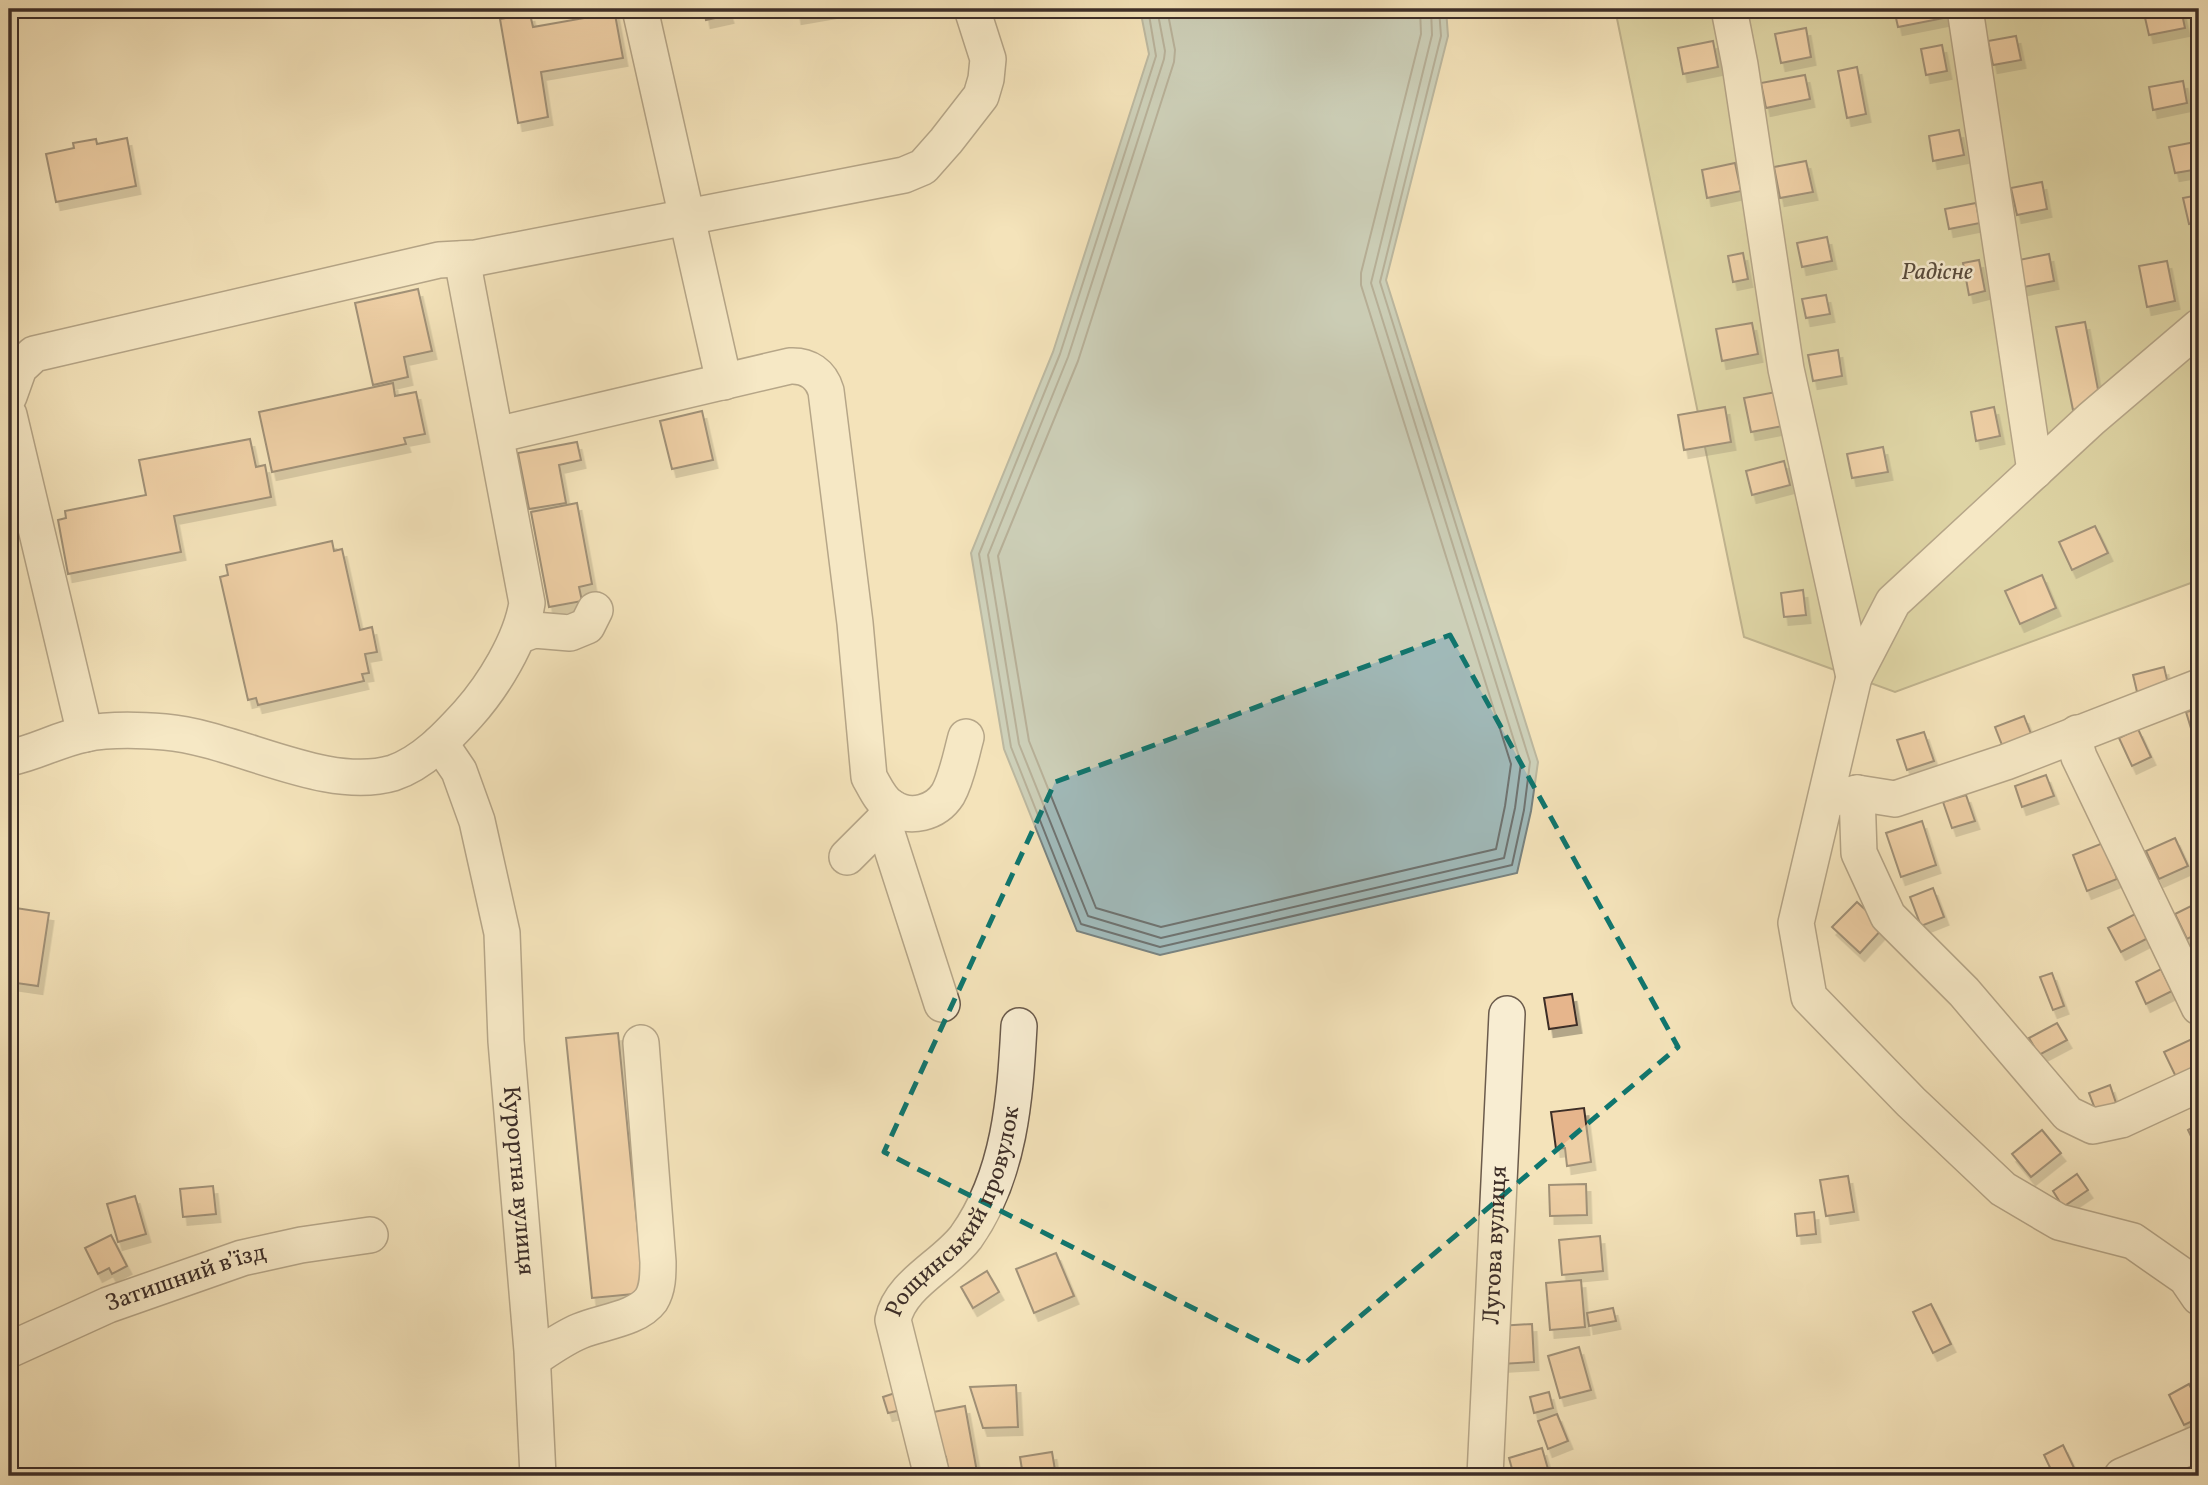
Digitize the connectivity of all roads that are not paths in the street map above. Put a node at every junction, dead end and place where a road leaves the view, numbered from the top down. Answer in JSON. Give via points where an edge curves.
{"nodes":[{"id":1,"x":640,"y":9,"type":"edge"},
{"id":2,"x":972,"y":9,"type":"edge"},
{"id":3,"x":1729,"y":9,"type":"edge"},
{"id":4,"x":1965,"y":9,"type":"edge"},
{"id":5,"x":688,"y":216,"type":"junction"},
{"id":6,"x":462,"y":259,"type":"junction"},
{"id":7,"x":2199,"y":327,"type":"edge"},
{"id":8,"x":724,"y":382,"type":"junction"},
{"id":9,"x":9,"y":396,"type":"edge"},
{"id":10,"x":9,"y":415,"type":"edge"},
{"id":11,"x":496,"y":435,"type":"junction"},
{"id":12,"x":2035,"y":471,"type":"junction"},
{"id":13,"x":595,"y":610,"type":"dead end"},
{"id":14,"x":518,"y":636,"type":"junction"},
{"id":15,"x":1854,"y":677,"type":"junction"},
{"id":16,"x":2199,"y":687,"type":"edge"},
{"id":17,"x":2077,"y":733,"type":"junction"},
{"id":18,"x":85,"y":734,"type":"junction"},
{"id":19,"x":966,"y":737,"type":"dead end"},
{"id":20,"x":439,"y":743,"type":"junction"},
{"id":21,"x":9,"y":758,"type":"edge"},
{"id":22,"x":1857,"y":793,"type":"junction"},
{"id":23,"x":1824,"y":800,"type":"junction"},
{"id":24,"x":887,"y":814,"type":"junction"},
{"id":25,"x":847,"y":857,"type":"dead end"},
{"id":26,"x":942,"y":1004,"type":"dead end"},
{"id":27,"x":2199,"y":1007,"type":"edge"},
{"id":28,"x":1507,"y":1014,"type":"dead end"},
{"id":29,"x":1019,"y":1026,"type":"dead end"},
{"id":30,"x":641,"y":1043,"type":"dead end"},
{"id":31,"x":2199,"y":1084,"type":"edge"},
{"id":32,"x":370,"y":1235,"type":"dead end"},
{"id":33,"x":2199,"y":1297,"type":"edge"},
{"id":34,"x":9,"y":1350,"type":"edge"},
{"id":35,"x":533,"y":1359,"type":"junction"},
{"id":36,"x":2199,"y":1443,"type":"edge"},
{"id":37,"x":538,"y":1476,"type":"edge"},
{"id":38,"x":932,"y":1476,"type":"edge"},
{"id":39,"x":1485,"y":1476,"type":"edge"},
{"id":40,"x":2122,"y":1476,"type":"edge"}],
"edges":[{"from":1,"to":5,"type":"street"},
{"from":2,"to":5,"type":"street","via":[[988,59],[981,96],[922,167],[904,175]]},
{"from":3,"to":15,"type":"street","via":[[1786,369]]},
{"from":4,"to":12,"type":"street"},
{"from":5,"to":6,"type":"street"},
{"from":5,"to":8,"type":"street"},
{"from":6,"to":9,"type":"street","via":[[439,260],[34,354],[19,368]]},
{"from":6,"to":11,"type":"street"},
{"from":7,"to":12,"type":"street"},
{"from":8,"to":11,"type":"street"},
{"from":8,"to":24,"type":"street","via":[[798,366],[818,375],[825,387],[869,777]]},
{"from":10,"to":18,"type":"street"},
{"from":11,"to":14,"type":"street","via":[[527,603]]},
{"from":12,"to":15,"type":"street","via":[[1893,602]]},
{"from":13,"to":14,"type":"street","via":[[587,626],[569,633],[534,630]]},
{"from":14,"to":20,"type":"street","via":[[479,701]]},
{"from":15,"to":23,"type":"street"},
{"from":16,"to":17,"type":"street"},
{"from":17,"to":22,"type":"street","via":[[1895,799]]},
{"from":17,"to":27,"type":"street","via":[[2079,757]]},
{"from":18,"to":20,"type":"street","via":[[155,732],[205,737],[297,766],[339,776],[371,777],[395,772]]},
{"from":18,"to":21,"type":"street"},
{"from":19,"to":24,"type":"street","via":[[942,802],[922,813]]},
{"from":20,"to":35,"type":"street","name":"Курортна вулиця","via":[[459,771],[477,821],[502,933],[506,1041]]},
{"from":22,"to":23,"type":"street"},
{"from":22,"to":31,"type":"street","via":[[1859,853],[1888,916],[1964,992],[2068,1114],[2093,1126],[2121,1120]]},
{"from":23,"to":33,"type":"street","via":[[1796,923],[1809,997],[2003,1189],[2059,1222],[2133,1241],[2186,1278]]},
{"from":24,"to":25,"type":"street"},
{"from":24,"to":26,"type":"street"},
{"from":28,"to":39,"type":"street","name":"Лугова вулиця"},
{"from":29,"to":38,"type":"street","name":"Рощинський провулок","via":[[1017,1076],[1003,1161],[993,1190],[952,1254],[905,1293],[893,1320]]},
{"from":30,"to":35,"type":"street","via":[[658,1262],[654,1293],[650,1302],[631,1314],[579,1331]]},
{"from":32,"to":34,"type":"street","name":"Затишний в’їзд","via":[[242,1258],[108,1306]]},
{"from":35,"to":37,"type":"street","name":"Курортна вулиця"},
{"from":36,"to":40,"type":"street"}]}
